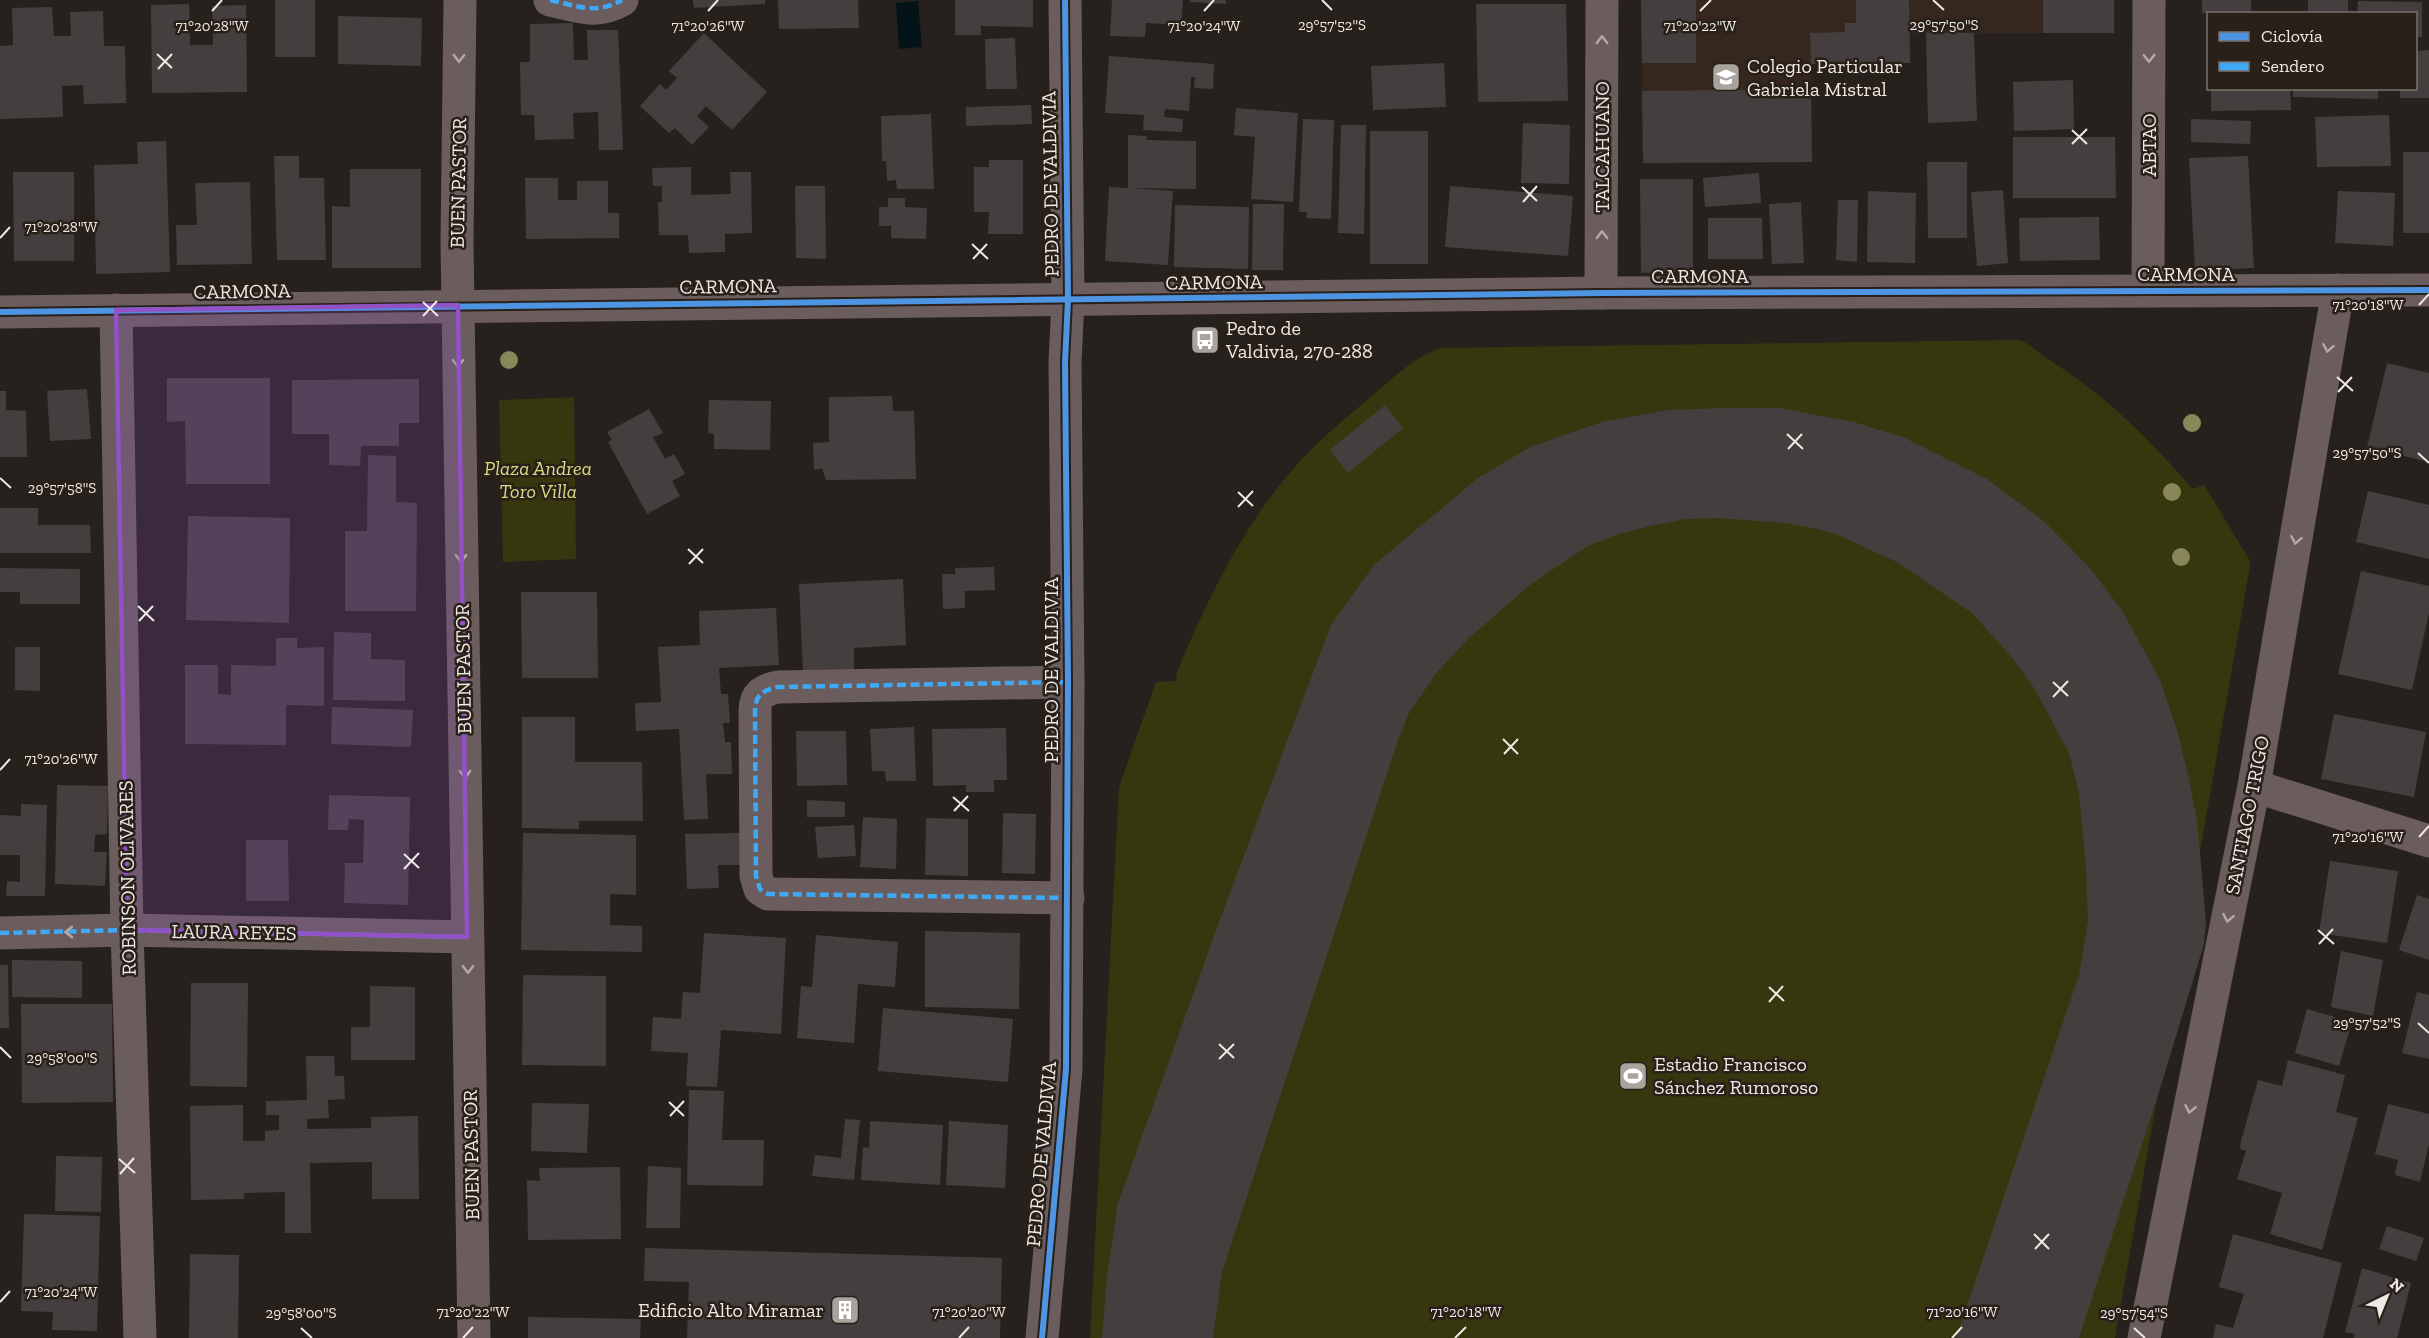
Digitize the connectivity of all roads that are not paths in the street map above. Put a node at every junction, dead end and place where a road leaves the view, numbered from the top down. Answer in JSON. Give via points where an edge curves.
{"nodes":[{"id":1,"x":460,"y":0,"type":"edge"},
{"id":2,"x":550,"y":0,"type":"edge"},
{"id":3,"x":622,"y":0,"type":"edge"},
{"id":4,"x":1065,"y":0,"type":"edge"},
{"id":5,"x":1602,"y":0,"type":"edge"},
{"id":6,"x":2149,"y":0,"type":"edge"},
{"id":7,"x":2148,"y":290,"type":"junction"},
{"id":8,"x":2338,"y":290,"type":"junction"},
{"id":9,"x":2429,"y":290,"type":"edge"},
{"id":10,"x":1601,"y":293,"type":"junction"},
{"id":11,"x":1068,"y":300,"type":"junction"},
{"id":12,"x":458,"y":305,"type":"junction"},
{"id":13,"x":116,"y":310,"type":"junction"},
{"id":14,"x":0,"y":312,"type":"edge"},
{"id":15,"x":1068,"y":682,"type":"junction"},
{"id":16,"x":2254,"y":786,"type":"junction"},
{"id":17,"x":2429,"y":841,"type":"edge"},
{"id":18,"x":1068,"y":898,"type":"junction"},
{"id":19,"x":127,"y":930,"type":"junction"},
{"id":20,"x":0,"y":933,"type":"edge"},
{"id":21,"x":467,"y":936,"type":"junction"},
{"id":22,"x":140,"y":1338,"type":"edge"},
{"id":23,"x":474,"y":1338,"type":"edge"},
{"id":24,"x":1042,"y":1338,"type":"edge"},
{"id":25,"x":2144,"y":1338,"type":"edge"}],
"edges":[{"from":1,"to":12,"type":"street","name":"BUEN PASTOR","one_way":true},
{"from":2,"to":3,"type":"street","via":[[596,10]]},
{"from":4,"to":11,"type":"street","name":"PEDRO DE VALDIVIA"},
{"from":10,"to":5,"type":"street","name":"TALCAHUANO","one_way":true},
{"from":6,"to":7,"type":"street","name":"ABTAO","one_way":true},
{"from":7,"to":8,"type":"street","name":"CARMONA"},
{"from":7,"to":10,"type":"street","name":"CARMONA"},
{"from":8,"to":9,"type":"street","name":"CARMONA"},
{"from":8,"to":16,"type":"street","name":"SANTIAGO TRIGO","one_way":true},
{"from":10,"to":11,"type":"street","name":"CARMONA"},
{"from":11,"to":12,"type":"street","name":"CARMONA"},
{"from":11,"to":15,"type":"street","name":"PEDRO DE VALDIVIA"},
{"from":12,"to":13,"type":"street","name":"CARMONA"},
{"from":12,"to":21,"type":"street","name":"BUEN PASTOR","one_way":true},
{"from":13,"to":14,"type":"street","name":"CARMONA"},
{"from":13,"to":19,"type":"street","name":"ROBINSON OLIVARES"},
{"from":15,"to":18,"type":"street","name":"PEDRO DE VALDIVIA"},
{"from":15,"to":18,"type":"street","name":"PEDRO DE VALDIVIA","via":[[778,687],[767,689],[755,702],[756,876],[760,889],[768,894]]},
{"from":16,"to":17,"type":"street"},
{"from":16,"to":25,"type":"street","name":"SANTIAGO TRIGO","one_way":true},
{"from":18,"to":24,"type":"street","name":"PEDRO DE VALDIVIA","via":[[1066,1069]]},
{"from":19,"to":20,"type":"street","name":"LAURA REYES","one_way":true},
{"from":19,"to":21,"type":"street","name":"LAURA REYES"},
{"from":19,"to":22,"type":"street","name":"ROBINSON OLIVARES"},
{"from":21,"to":23,"type":"street","name":"BUEN PASTOR","one_way":true}]}
